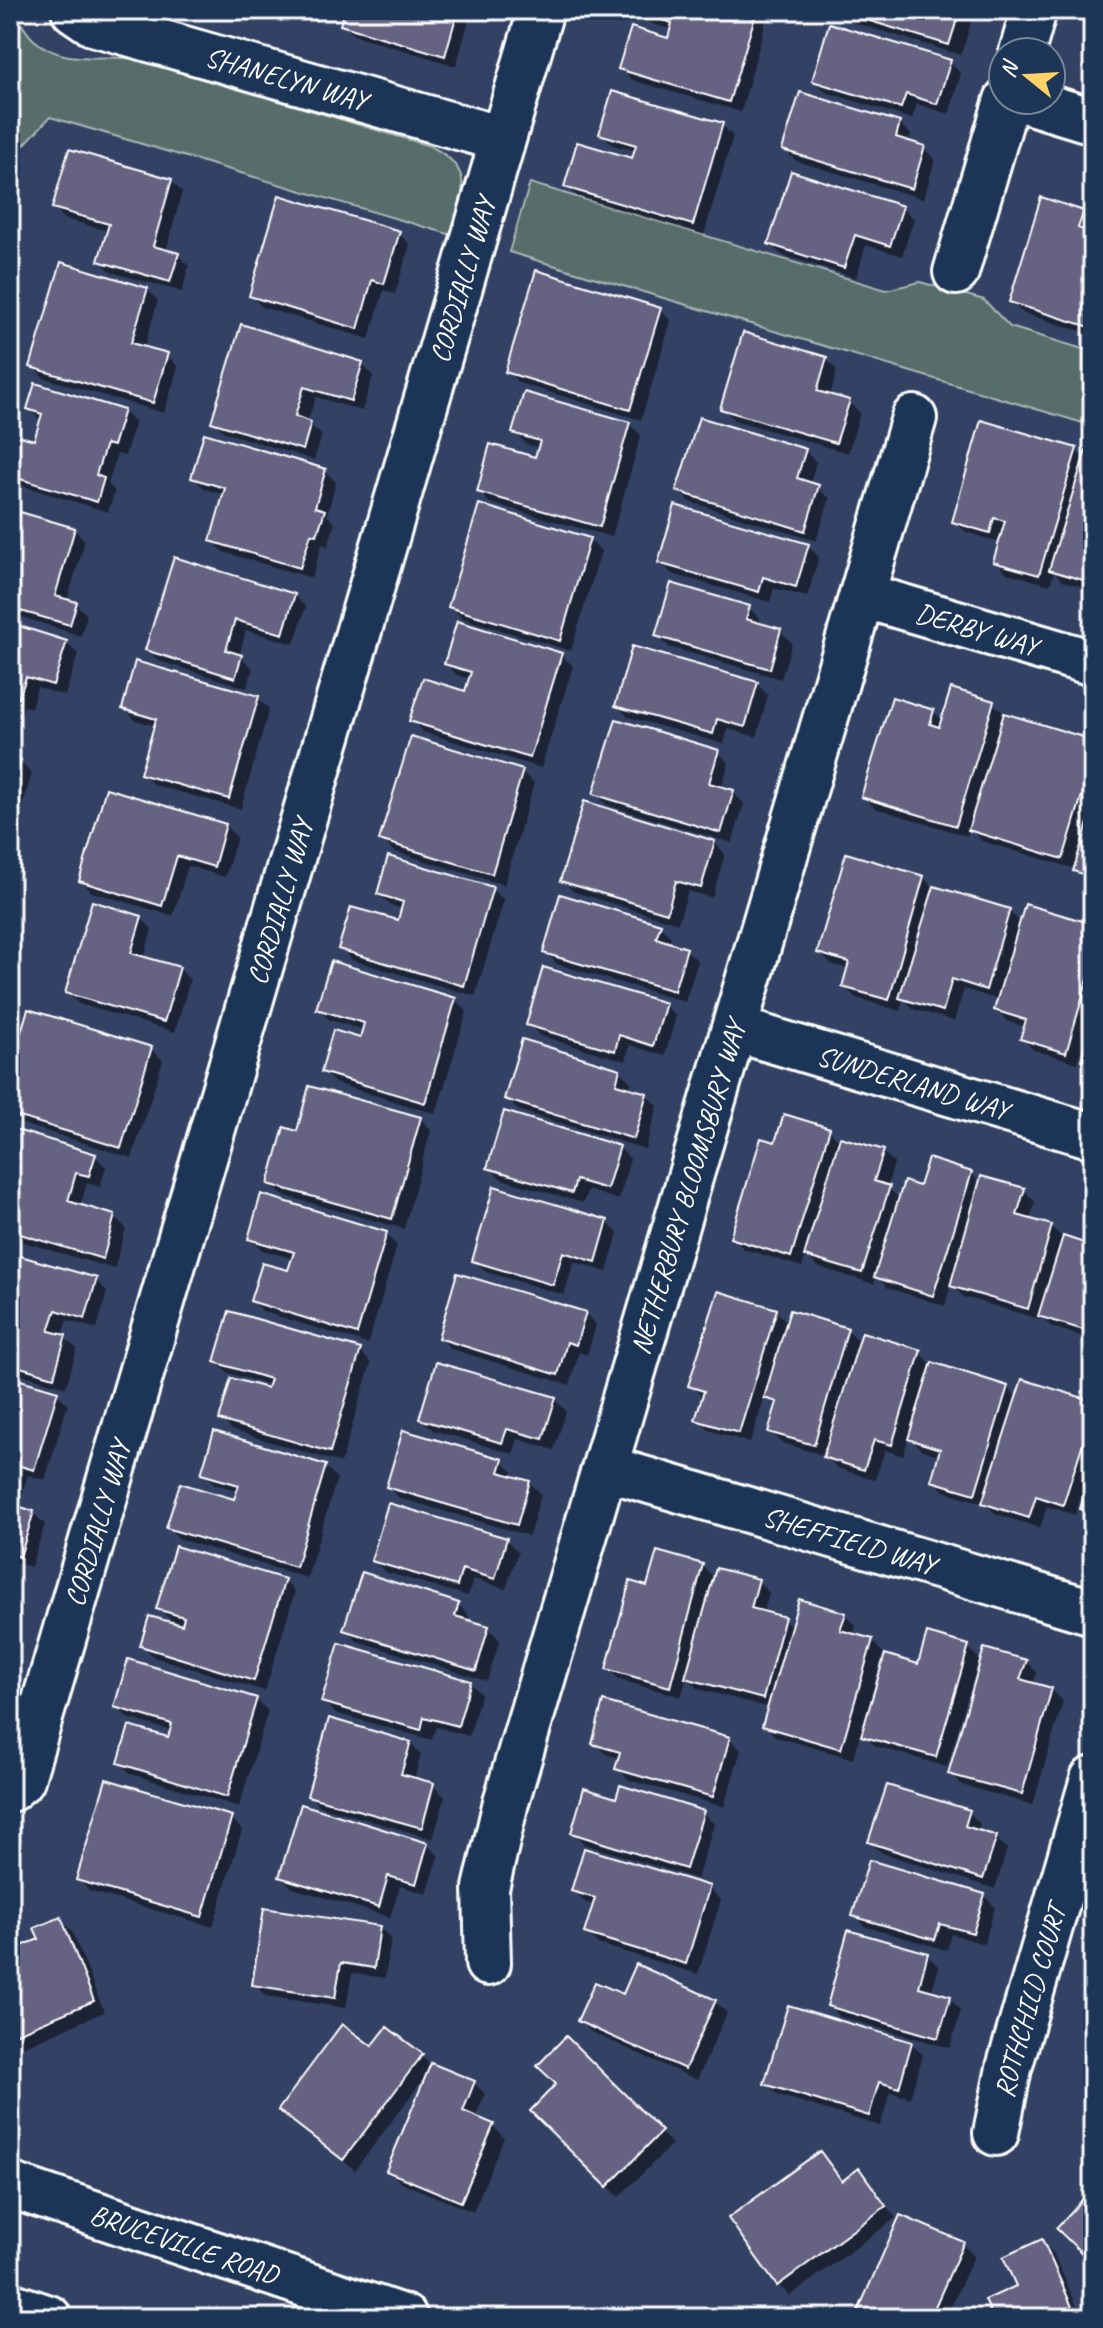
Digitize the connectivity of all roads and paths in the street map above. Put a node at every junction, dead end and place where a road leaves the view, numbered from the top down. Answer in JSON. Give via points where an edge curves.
{"nodes":[{"id":1,"x":74,"y":10,"type":"edge"},
{"id":2,"x":541,"y":10,"type":"edge"},
{"id":3,"x":1034,"y":10,"type":"edge"},
{"id":4,"x":1027,"y":36,"type":"edge"},
{"id":5,"x":1067,"y":113,"type":"edge"},
{"id":6,"x":1002,"y":116,"type":"edge"},
{"id":7,"x":1093,"y":121,"type":"edge"},
{"id":8,"x":501,"y":139,"type":"junction"},
{"id":9,"x":956,"y":272,"type":"dead end"},
{"id":10,"x":914,"y":418,"type":"dead end"},
{"id":11,"x":862,"y":595,"type":"junction"},
{"id":12,"x":1093,"y":663,"type":"edge"},
{"id":13,"x":735,"y":1029,"type":"junction"},
{"id":14,"x":1093,"y":1136,"type":"edge"},
{"id":15,"x":606,"y":1468,"type":"junction"},
{"id":16,"x":1093,"y":1612,"type":"edge"},
{"id":17,"x":1093,"y":1779,"type":"edge"},
{"id":18,"x":10,"y":1789,"type":"edge"},
{"id":19,"x":488,"y":1963,"type":"dead end"},
{"id":20,"x":996,"y":2133,"type":"dead end"},
{"id":21,"x":10,"y":2185,"type":"edge"},
{"id":22,"x":10,"y":2305,"type":"edge"},
{"id":23,"x":49,"y":2318,"type":"edge"},
{"id":24,"x":405,"y":2318,"type":"edge"}],
"edges":[{"from":1,"to":8,"type":"street","name":"SHANELYN WAY","via":[[93,23]]},
{"from":2,"to":8,"type":"street","name":"CORDIALLY WAY"},
{"from":3,"to":4,"type":"street"},
{"from":5,"to":7,"type":"street"},
{"from":6,"to":9,"type":"street"},
{"from":8,"to":18,"type":"street","name":"CORDIALLY WAY","via":[[22,1779]]},
{"from":10,"to":11,"type":"street","name":"NETHERBURY BLOOMSBURY WAY"},
{"from":11,"to":12,"type":"street","name":"DERBY WAY"},
{"from":11,"to":13,"type":"street","name":"NETHERBURY BLOOMSBURY WAY"},
{"from":13,"to":14,"type":"street","name":"SUNDERLAND WAY"},
{"from":13,"to":15,"type":"street","name":"NETHERBURY BLOOMSBURY WAY"},
{"from":15,"to":16,"type":"street","name":"SHEFFIELD WAY"},
{"from":15,"to":19,"type":"street","name":"NETHERBURY BLOOMSBURY WAY","via":[[506,1802],[486,1888]]},
{"from":17,"to":20,"type":"street","name":"ROTHCHILD COURT","via":[[1009,2068]]},
{"from":21,"to":24,"type":"street","name":"BRUCEVILLE ROAD"},
{"from":22,"to":23,"type":"street"}]}
